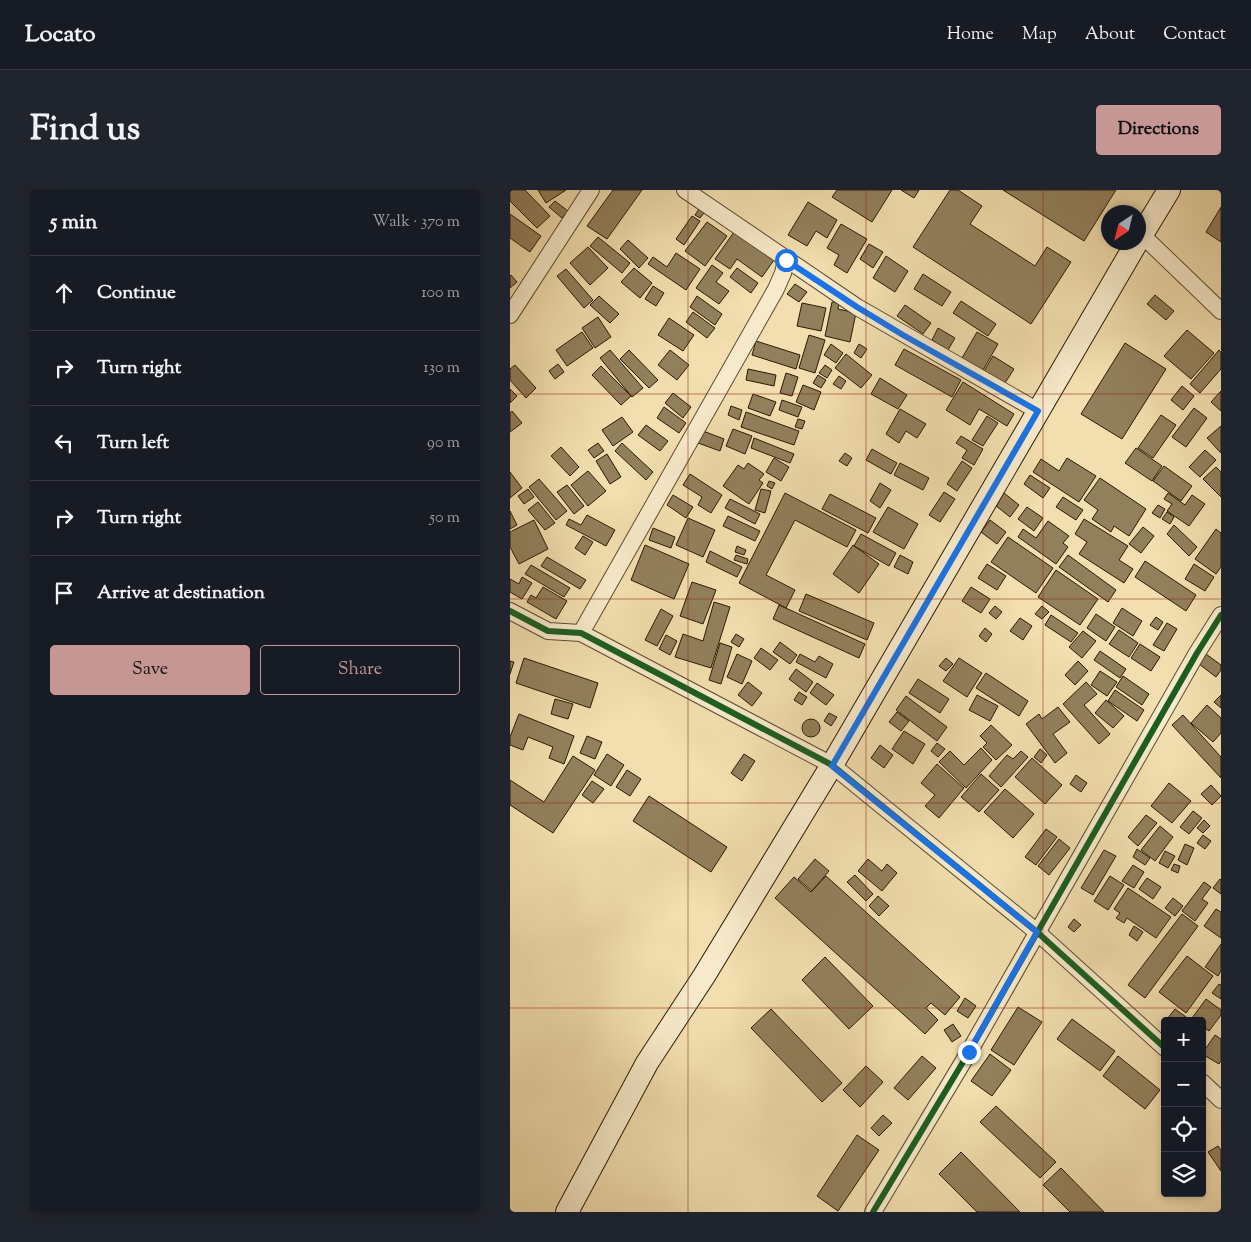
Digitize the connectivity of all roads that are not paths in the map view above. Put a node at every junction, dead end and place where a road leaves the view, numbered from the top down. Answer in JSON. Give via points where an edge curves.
{"nodes":[{"id":1,"x":591,"y":190,"type":"edge"},
{"id":2,"x":686,"y":190,"type":"edge"},
{"id":3,"x":1169,"y":190,"type":"edge"},
{"id":4,"x":1146,"y":228,"type":"edge"},
{"id":5,"x":1146,"y":245,"type":"edge"},
{"id":6,"x":1133,"y":250,"type":"edge"},
{"id":7,"x":786,"y":260,"type":"junction"},
{"id":8,"x":1221,"y":311,"type":"edge"},
{"id":9,"x":510,"y":315,"type":"edge"},
{"id":10,"x":1038,"y":411,"type":"junction"},
{"id":11,"x":510,"y":611,"type":"edge"},
{"id":12,"x":1221,"y":615,"type":"edge"},
{"id":13,"x":581,"y":632,"type":"junction"},
{"id":14,"x":832,"y":766,"type":"junction"},
{"id":15,"x":1037,"y":932,"type":"junction"},
{"id":16,"x":1161,"y":1044,"type":"edge"},
{"id":17,"x":1206,"y":1085,"type":"edge"},
{"id":18,"x":1220,"y":1097,"type":"edge"},
{"id":19,"x":567,"y":1212,"type":"edge"},
{"id":20,"x":873,"y":1212,"type":"edge"}],
"edges":[{"from":1,"to":9,"type":"street"},
{"from":2,"to":7,"type":"street"},
{"from":3,"to":4,"type":"main road"},
{"from":5,"to":8,"type":"street"},
{"from":6,"to":10,"type":"main road"},
{"from":7,"to":10,"type":"street","via":[[888,326]]},
{"from":7,"to":13,"type":"street","via":[[776,289]]},
{"from":10,"to":14,"type":"main road"},
{"from":11,"to":13,"type":"street","via":[[548,631]]},
{"from":12,"to":15,"type":"street"},
{"from":13,"to":14,"type":"street"},
{"from":14,"to":15,"type":"street"},
{"from":14,"to":19,"type":"main road","via":[[647,1063]]},
{"from":15,"to":16,"type":"street"},
{"from":15,"to":20,"type":"street"},
{"from":17,"to":18,"type":"street"}]}
